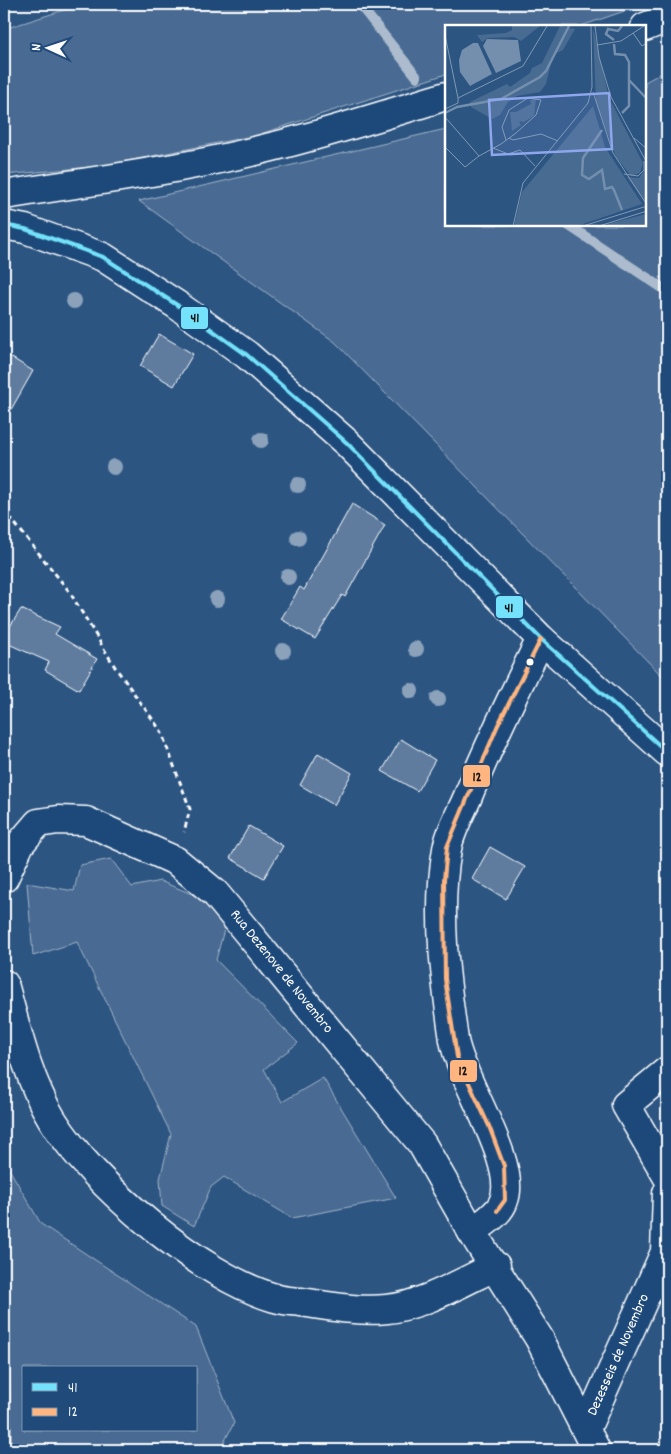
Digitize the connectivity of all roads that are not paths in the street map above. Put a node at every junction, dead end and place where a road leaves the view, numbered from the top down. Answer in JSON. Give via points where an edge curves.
{"nodes":[{"id":1,"x":667,"y":18,"type":"edge"},
{"id":2,"x":646,"y":27,"type":"edge"},
{"id":3,"x":445,"y":96,"type":"edge"},
{"id":4,"x":4,"y":195,"type":"edge"},
{"id":5,"x":4,"y":225,"type":"edge"},
{"id":6,"x":540,"y":638,"type":"junction"},
{"id":7,"x":667,"y":752,"type":"edge"},
{"id":8,"x":4,"y":878,"type":"edge"},
{"id":9,"x":4,"y":984,"type":"edge"},
{"id":10,"x":667,"y":1071,"type":"edge"},
{"id":11,"x":667,"y":1176,"type":"edge"},
{"id":12,"x":667,"y":1193,"type":"edge"},
{"id":13,"x":472,"y":1232,"type":"junction"},
{"id":14,"x":496,"y":1266,"type":"junction"},
{"id":15,"x":591,"y":1440,"type":"edge"}],
"edges":[{"from":1,"to":2,"type":"main road"},
{"from":3,"to":4,"type":"main road","via":[[254,151],[191,165]]},
{"from":5,"to":6,"type":"main road","via":[[25,229],[103,257],[178,305],[247,355],[347,443]]},
{"from":6,"to":7,"type":"main road"},
{"from":6,"to":13,"type":"main road","via":[[497,727],[447,847],[443,926],[445,978],[457,1057],[504,1166],[505,1200]]},
{"from":8,"to":13,"type":"main road","name":"Rua Dezenove de Novembro","via":[[20,844],[38,824],[58,820],[86,821],[176,861],[215,893],[231,911],[422,1144]]},
{"from":9,"to":14,"type":"main road","via":[[26,1061],[62,1133],[84,1161],[139,1217],[225,1276],[276,1299],[335,1308],[388,1309],[417,1302]]},
{"from":10,"to":11,"type":"main road","via":[[626,1105]]},
{"from":12,"to":15,"type":"main road","name":"Dezesseis de Novembro","via":[[665,1252]]},
{"from":13,"to":14,"type":"main road","name":"Rua Dezenove de Novembro"},
{"from":14,"to":15,"type":"main road","name":"Rua Dezenove de Novembro","via":[[539,1338]]}]}
